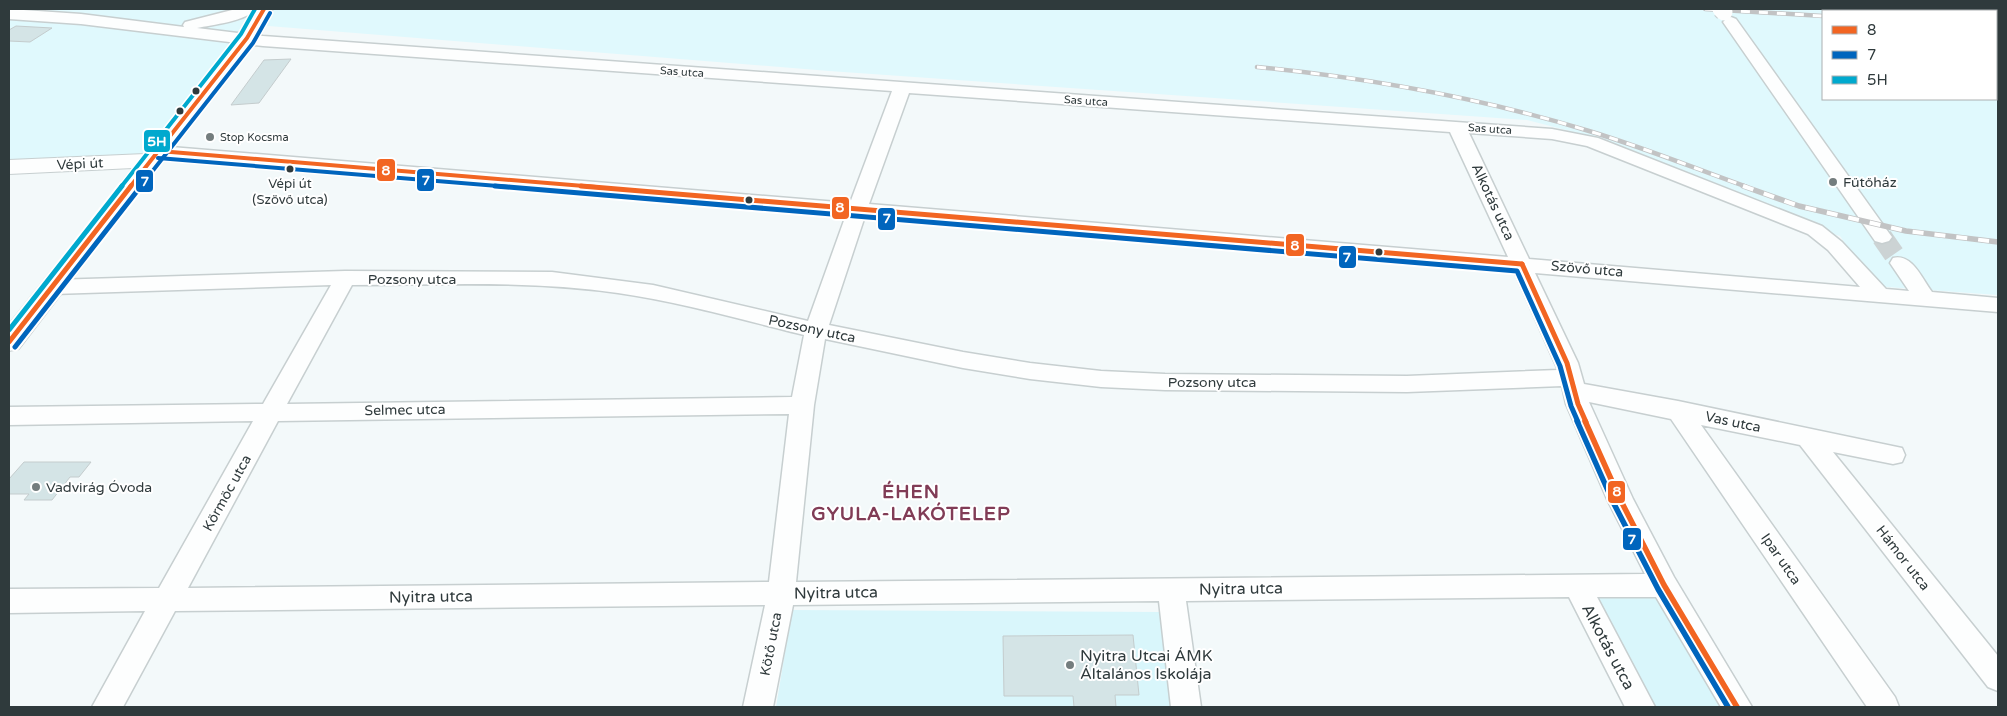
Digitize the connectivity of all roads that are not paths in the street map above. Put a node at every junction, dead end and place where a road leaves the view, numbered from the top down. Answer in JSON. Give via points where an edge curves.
{"nodes":[{"id":1,"x":248,"y":9,"type":"edge"},
{"id":2,"x":264,"y":9,"type":"edge"},
{"id":3,"x":9,"y":14,"type":"edge"},
{"id":4,"x":1725,"y":14,"type":"edge"},
{"id":5,"x":168,"y":29,"type":"junction"},
{"id":6,"x":247,"y":38,"type":"junction"},
{"id":7,"x":902,"y":88,"type":"junction"},
{"id":8,"x":1457,"y":127,"type":"junction"},
{"id":9,"x":155,"y":155,"type":"junction"},
{"id":10,"x":9,"y":167,"type":"edge"},
{"id":11,"x":858,"y":208,"type":"junction"},
{"id":12,"x":1882,"y":237,"type":"tunnel mouth"},
{"id":13,"x":1900,"y":263,"type":"tunnel mouth"},
{"id":14,"x":1522,"y":264,"type":"junction"},
{"id":15,"x":345,"y":278,"type":"junction"},
{"id":16,"x":53,"y":286,"type":"junction"},
{"id":17,"x":1880,"y":295,"type":"junction"},
{"id":18,"x":1926,"y":299,"type":"junction"},
{"id":19,"x":1998,"y":305,"type":"edge"},
{"id":20,"x":816,"y":330,"type":"junction"},
{"id":21,"x":9,"y":342,"type":"edge"},
{"id":22,"x":1572,"y":384,"type":"junction"},
{"id":23,"x":802,"y":405,"type":"junction"},
{"id":24,"x":1678,"y":410,"type":"junction"},
{"id":25,"x":273,"y":411,"type":"junction"},
{"id":26,"x":9,"y":416,"type":"edge"},
{"id":27,"x":1807,"y":437,"type":"junction"},
{"id":28,"x":1893,"y":455,"type":"dead end"},
{"id":29,"x":1664,"y":585,"type":"junction"},
{"id":30,"x":1577,"y":586,"type":"junction"},
{"id":31,"x":1170,"y":590,"type":"junction"},
{"id":32,"x":781,"y":594,"type":"junction"},
{"id":33,"x":9,"y":600,"type":"edge"},
{"id":34,"x":167,"y":600,"type":"junction"},
{"id":35,"x":1998,"y":678,"type":"edge"},
{"id":36,"x":107,"y":707,"type":"edge"},
{"id":37,"x":758,"y":707,"type":"edge"},
{"id":38,"x":1186,"y":707,"type":"edge"},
{"id":39,"x":1640,"y":707,"type":"edge"},
{"id":40,"x":1736,"y":707,"type":"edge"},
{"id":41,"x":1884,"y":707,"type":"edge"}],
"edges":[{"from":1,"to":5,"type":"street","via":[[214,21]]},
{"from":2,"to":6,"type":"street"},
{"from":3,"to":5,"type":"street"},
{"from":4,"to":12,"type":"street"},
{"from":5,"to":6,"type":"street","name":"Sas utca"},
{"from":6,"to":7,"type":"street","name":"Sas utca"},
{"from":6,"to":9,"type":"street"},
{"from":7,"to":8,"type":"street","name":"Sas utca"},
{"from":7,"to":11,"type":"street","name":"Kötő utca"},
{"from":8,"to":14,"type":"street","name":"Alkotás utca"},
{"from":8,"to":17,"type":"street","name":"Sas utca","via":[[1552,134],[1592,142],[1825,236]]},
{"from":9,"to":10,"type":"street","name":"Vépi út"},
{"from":9,"to":11,"type":"street","name":"Szövő utca"},
{"from":9,"to":16,"type":"street"},
{"from":11,"to":14,"type":"street","name":"Szövő utca"},
{"from":11,"to":20,"type":"street","name":"Kötő utca"},
{"from":13,"to":18,"type":"street"},
{"from":14,"to":17,"type":"street","name":"Szövő utca"},
{"from":14,"to":22,"type":"street","name":"Alkotás utca","via":[[1567,362]]},
{"from":15,"to":16,"type":"street","name":"Pozsony utca"},
{"from":15,"to":20,"type":"street","name":"Pozsony utca","via":[[582,281],[653,292]]},
{"from":15,"to":25,"type":"street","name":"Körmöc utca"},
{"from":16,"to":21,"type":"street"},
{"from":17,"to":18,"type":"street","name":"Szövő utca"},
{"from":18,"to":19,"type":"street","name":"Szövő utca"},
{"from":20,"to":22,"type":"street","name":"Pozsony utca","via":[[963,360],[1101,379]]},
{"from":20,"to":23,"type":"street","name":"Kötő utca"},
{"from":22,"to":24,"type":"street","name":"Vas utca"},
{"from":22,"to":29,"type":"street","name":"Alkotás utca","via":[[1620,499]]},
{"from":23,"to":25,"type":"street","name":"Selmec utca"},
{"from":23,"to":32,"type":"street","name":"Kötő utca"},
{"from":24,"to":27,"type":"street","name":"Vas utca"},
{"from":24,"to":41,"type":"street","name":"Ipar utca"},
{"from":25,"to":26,"type":"street","name":"Selmec utca"},
{"from":25,"to":34,"type":"street","name":"Körmöc utca"},
{"from":27,"to":28,"type":"street","name":"Vas utca"},
{"from":27,"to":35,"type":"street","name":"Hámor utca"},
{"from":29,"to":30,"type":"street","name":"Nyitra utca"},
{"from":29,"to":40,"type":"street","name":"Alkotás utca"},
{"from":30,"to":31,"type":"street","name":"Nyitra utca"},
{"from":30,"to":39,"type":"street","name":"Alkotás utca"},
{"from":31,"to":32,"type":"street","name":"Nyitra utca"},
{"from":31,"to":38,"type":"street"},
{"from":32,"to":34,"type":"street","name":"Nyitra utca"},
{"from":32,"to":37,"type":"street","name":"Kötő utca"},
{"from":33,"to":34,"type":"street","name":"Nyitra utca"},
{"from":34,"to":36,"type":"street","name":"Körmöc utca"}]}
